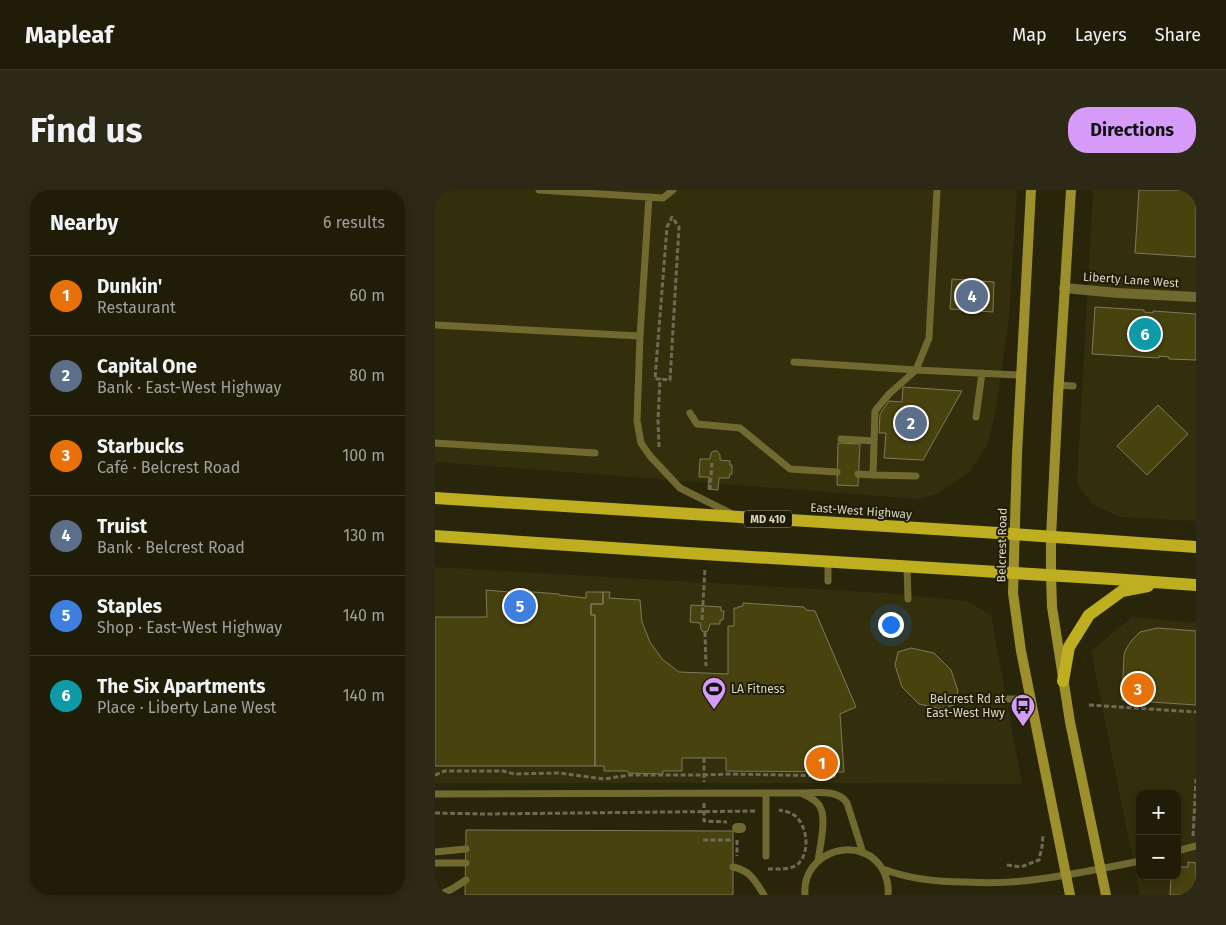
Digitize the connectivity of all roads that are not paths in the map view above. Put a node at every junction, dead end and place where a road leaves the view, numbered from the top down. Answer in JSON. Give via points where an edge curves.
{"nodes":[{"id":1,"x":539,"y":190,"type":"edge"},
{"id":2,"x":673,"y":190,"type":"edge"},
{"id":3,"x":937,"y":190,"type":"edge"},
{"id":4,"x":1031,"y":190,"type":"edge"},
{"id":5,"x":1071,"y":190,"type":"edge"},
{"id":6,"x":649,"y":197,"type":"junction"},
{"id":7,"x":1064,"y":288,"type":"junction"},
{"id":8,"x":1196,"y":297,"type":"edge"},
{"id":9,"x":435,"y":325,"type":"edge"},
{"id":10,"x":640,"y":336,"type":"junction"},
{"id":11,"x":794,"y":362,"type":"dead end"},
{"id":12,"x":916,"y":370,"type":"junction"},
{"id":13,"x":982,"y":373,"type":"junction"},
{"id":14,"x":1021,"y":375,"type":"junction"},
{"id":15,"x":1058,"y":385,"type":"junction"},
{"id":16,"x":1073,"y":386,"type":"dead end"},
{"id":17,"x":691,"y":413,"type":"dead end"},
{"id":18,"x":976,"y":417,"type":"dead end"},
{"id":19,"x":841,"y":438,"type":"dead end"},
{"id":20,"x":874,"y":441,"type":"junction"},
{"id":21,"x":435,"y":443,"type":"edge"},
{"id":22,"x":595,"y":453,"type":"dead end"},
{"id":23,"x":837,"y":472,"type":"dead end"},
{"id":24,"x":858,"y":474,"type":"dead end"},
{"id":25,"x":873,"y":475,"type":"junction"},
{"id":26,"x":916,"y":476,"type":"dead end"},
{"id":27,"x":435,"y":498,"type":"edge"},
{"id":28,"x":737,"y":517,"type":"junction"},
{"id":29,"x":1014,"y":534,"type":"junction"},
{"id":30,"x":435,"y":536,"type":"edge"},
{"id":31,"x":1051,"y":537,"type":"junction"},
{"id":32,"x":1196,"y":547,"type":"edge"},
{"id":33,"x":828,"y":561,"type":"junction"},
{"id":34,"x":907,"y":566,"type":"junction"},
{"id":35,"x":1014,"y":572,"type":"junction"},
{"id":36,"x":1051,"y":575,"type":"junction"},
{"id":37,"x":828,"y":581,"type":"dead end"},
{"id":38,"x":1166,"y":583,"type":"junction"},
{"id":39,"x":1196,"y":585,"type":"edge"},
{"id":40,"x":908,"y":599,"type":"dead end"},
{"id":41,"x":1063,"y":681,"type":"junction"},
{"id":42,"x":1007,"y":699,"type":"dead end"},
{"id":43,"x":1031,"y":699,"type":"junction"},
{"id":44,"x":766,"y":793,"type":"junction"},
{"id":45,"x":801,"y":793,"type":"junction"},
{"id":46,"x":435,"y":794,"type":"edge"},
{"id":47,"x":1196,"y":846,"type":"edge"},
{"id":48,"x":466,"y":849,"type":"dead end"},
{"id":49,"x":1181,"y":850,"type":"edge"},
{"id":50,"x":435,"y":852,"type":"edge"},
{"id":51,"x":863,"y":853,"type":"junction"},
{"id":52,"x":766,"y":856,"type":"dead end"},
{"id":53,"x":818,"y":861,"type":"junction"},
{"id":54,"x":1136,"y":862,"type":"edge"},
{"id":55,"x":435,"y":863,"type":"edge"},
{"id":56,"x":466,"y":863,"type":"dead end"},
{"id":57,"x":733,"y":868,"type":"dead end"},
{"id":58,"x":883,"y":869,"type":"junction"},
{"id":59,"x":1101,"y":869,"type":"junction"},
{"id":60,"x":1066,"y":875,"type":"junction"},
{"id":61,"x":466,"y":880,"type":"dead end"},
{"id":62,"x":439,"y":895,"type":"edge"},
{"id":63,"x":764,"y":895,"type":"edge"},
{"id":64,"x":805,"y":895,"type":"edge"},
{"id":65,"x":888,"y":895,"type":"edge"},
{"id":66,"x":1071,"y":895,"type":"edge"},
{"id":67,"x":1106,"y":895,"type":"edge"}],
"edges":[{"from":1,"to":6,"type":"lane"},
{"from":2,"to":6,"type":"lane","via":[[663,198]]},
{"from":3,"to":12,"type":"lane","via":[[929,338]]},
{"from":4,"to":14,"type":"main road","name":"Belcrest Road"},
{"from":5,"to":7,"type":"main road"},
{"from":6,"to":10,"type":"lane"},
{"from":7,"to":8,"type":"street","name":"Liberty Lane West"},
{"from":7,"to":15,"type":"main road"},
{"from":9,"to":10,"type":"lane"},
{"from":10,"to":28,"type":"lane","via":[[637,421],[641,443],[680,488]]},
{"from":11,"to":12,"type":"lane"},
{"from":12,"to":13,"type":"lane"},
{"from":12,"to":20,"type":"lane","via":[[875,410]]},
{"from":13,"to":14,"type":"lane"},
{"from":13,"to":18,"type":"lane"},
{"from":14,"to":29,"type":"main road","name":"Belcrest Road"},
{"from":15,"to":16,"type":"lane"},
{"from":15,"to":31,"type":"main road"},
{"from":17,"to":23,"type":"lane","via":[[697,424],[740,428],[790,469]]},
{"from":19,"to":20,"type":"lane"},
{"from":20,"to":25,"type":"lane"},
{"from":21,"to":22,"type":"lane"},
{"from":24,"to":25,"type":"lane"},
{"from":25,"to":26,"type":"lane"},
{"from":27,"to":28,"type":"main road","name":"East-West Highway","number":"MD 410"},
{"from":28,"to":29,"type":"main road","name":"East-West Highway","number":"MD 410"},
{"from":29,"to":31,"type":"main road","name":"East-West Highway","number":"MD 410"},
{"from":29,"to":35,"type":"main road","name":"Belcrest Road"},
{"from":30,"to":33,"type":"main road"},
{"from":31,"to":32,"type":"main road","name":"East-West Highway","number":"MD 410"},
{"from":31,"to":36,"type":"main road"},
{"from":33,"to":34,"type":"main road"},
{"from":33,"to":37,"type":"lane"},
{"from":34,"to":35,"type":"main road"},
{"from":34,"to":40,"type":"lane"},
{"from":35,"to":36,"type":"main road"},
{"from":35,"to":43,"type":"main road","name":"Belcrest Road","via":[[1013,593]]},
{"from":36,"to":38,"type":"main road"},
{"from":36,"to":41,"type":"main road","via":[[1052,608]]},
{"from":38,"to":39,"type":"main road"},
{"from":38,"to":41,"type":"main road","via":[[1122,591],[1089,615],[1069,647]]},
{"from":41,"to":59,"type":"main road"},
{"from":42,"to":43,"type":"lane"},
{"from":43,"to":60,"type":"main road","name":"Belcrest Road"},
{"from":44,"to":45,"type":"lane"},
{"from":44,"to":46,"type":"lane"},
{"from":44,"to":52,"type":"lane"},
{"from":45,"to":51,"type":"lane","via":[[835,794],[844,798]]},
{"from":45,"to":53,"type":"lane","via":[[821,808],[823,826]]},
{"from":47,"to":49,"type":"lane"},
{"from":48,"to":50,"type":"lane"},
{"from":51,"to":53,"type":"lane","via":[[836,851]]},
{"from":51,"to":58,"type":"lane"},
{"from":53,"to":64,"type":"lane","via":[[807,877]]},
{"from":54,"to":59,"type":"lane"},
{"from":55,"to":56,"type":"lane"},
{"from":57,"to":63,"type":"lane","via":[[748,873]]},
{"from":58,"to":60,"type":"lane","via":[[918,879],[953,882],[993,883]]},
{"from":58,"to":65,"type":"lane"},
{"from":59,"to":60,"type":"lane"},
{"from":59,"to":67,"type":"main road"},
{"from":60,"to":66,"type":"main road","name":"Belcrest Road"},
{"from":61,"to":62,"type":"lane"}]}
